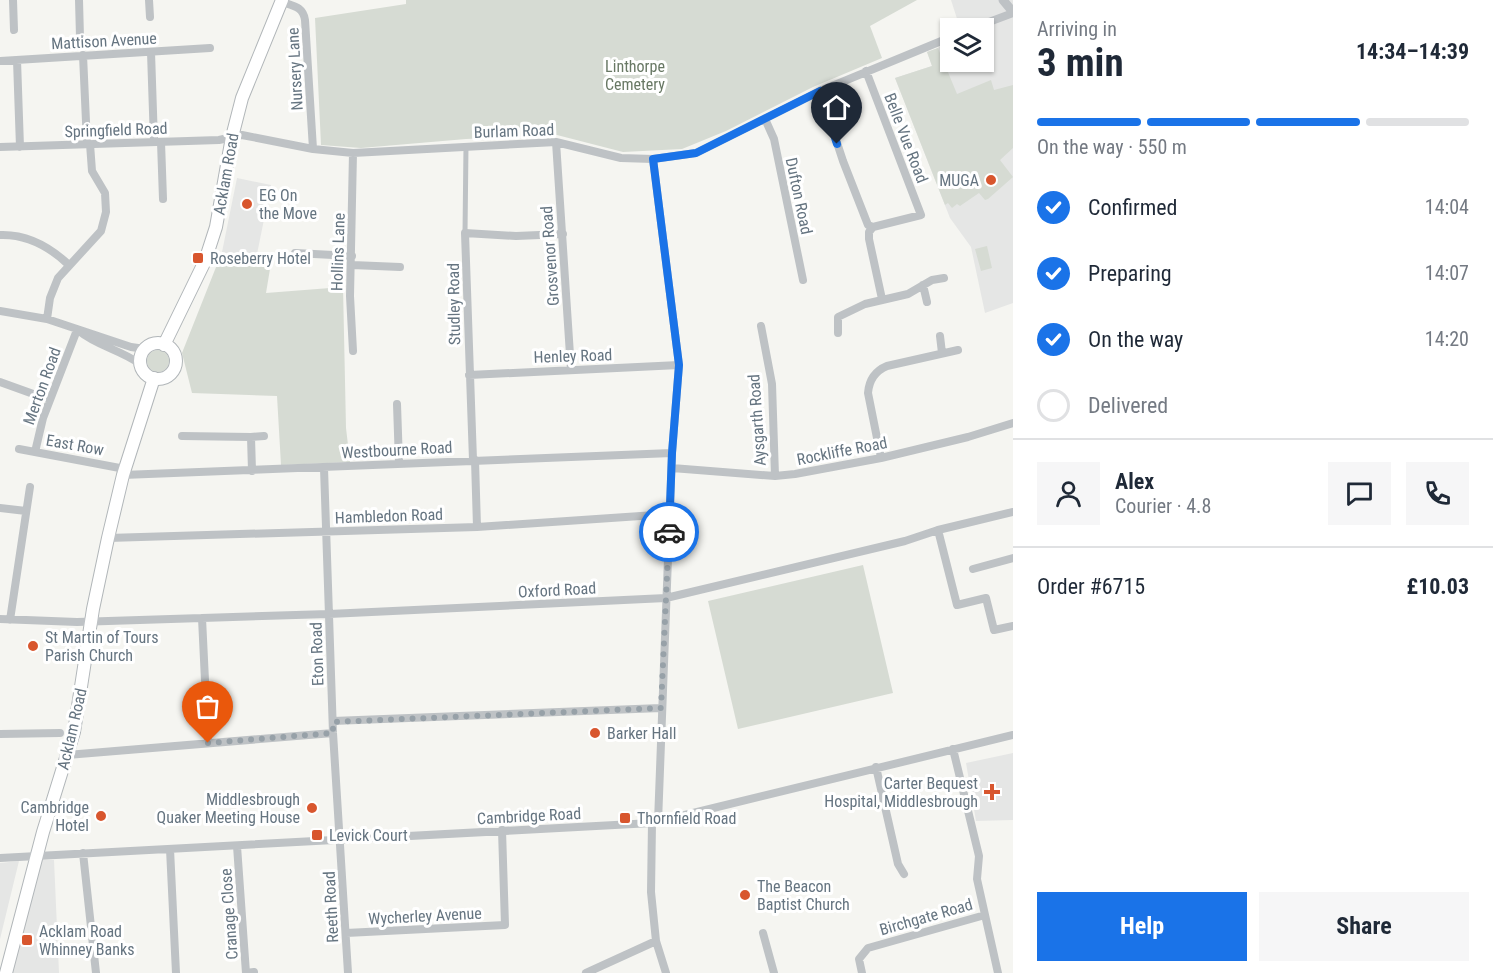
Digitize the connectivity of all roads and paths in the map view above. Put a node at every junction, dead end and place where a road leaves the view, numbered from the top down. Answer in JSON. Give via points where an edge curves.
{"nodes":[{"id":1,"x":13,"y":0,"type":"edge"},
{"id":2,"x":79,"y":0,"type":"edge"},
{"id":3,"x":149,"y":0,"type":"edge"},
{"id":4,"x":1003,"y":0,"type":"edge"},
{"id":5,"x":282,"y":1,"type":"edge"},
{"id":6,"x":1013,"y":13,"type":"edge"},
{"id":7,"x":150,"y":17,"type":"dead end"},
{"id":8,"x":994,"y":20,"type":"edge"},
{"id":9,"x":14,"y":30,"type":"dead end"},
{"id":10,"x":80,"y":37,"type":"dead end"},
{"id":11,"x":940,"y":42,"type":"edge"},
{"id":12,"x":210,"y":48,"type":"dead end"},
{"id":13,"x":151,"y":52,"type":"junction"},
{"id":14,"x":83,"y":55,"type":"junction"},
{"id":15,"x":17,"y":60,"type":"junction"},
{"id":16,"x":0,"y":61,"type":"edge"},
{"id":17,"x":866,"y":71,"type":"junction"},
{"id":18,"x":820,"y":91,"type":"junction"},
{"id":19,"x":765,"y":119,"type":"junction"},
{"id":20,"x":232,"y":137,"type":"junction"},
{"id":21,"x":158,"y":142,"type":"junction"},
{"id":22,"x":556,"y":142,"type":"junction"},
{"id":23,"x":88,"y":144,"type":"junction"},
{"id":24,"x":466,"y":146,"type":"junction"},
{"id":25,"x":0,"y":147,"type":"edge"},
{"id":26,"x":20,"y":147,"type":"junction"},
{"id":27,"x":313,"y":149,"type":"junction"},
{"id":28,"x":353,"y":153,"type":"junction"},
{"id":29,"x":653,"y":159,"type":"junction"},
{"id":30,"x":163,"y":199,"type":"dead end"},
{"id":31,"x":873,"y":227,"type":"junction"},
{"id":32,"x":465,"y":233,"type":"junction"},
{"id":33,"x":563,"y":234,"type":"junction"},
{"id":34,"x":0,"y":235,"type":"edge"},
{"id":35,"x":295,"y":253,"type":"dead end"},
{"id":36,"x":352,"y":256,"type":"junction"},
{"id":37,"x":69,"y":265,"type":"junction"},
{"id":38,"x":352,"y":265,"type":"junction"},
{"id":39,"x":400,"y":267,"type":"dead end"},
{"id":40,"x":944,"y":278,"type":"dead end"},
{"id":41,"x":803,"y":280,"type":"dead end"},
{"id":42,"x":923,"y":285,"type":"junction"},
{"id":43,"x":882,"y":299,"type":"junction"},
{"id":44,"x":927,"y":302,"type":"dead end"},
{"id":45,"x":0,"y":311,"type":"edge"},
{"id":46,"x":47,"y":319,"type":"junction"},
{"id":47,"x":760,"y":326,"type":"dead end"},
{"id":48,"x":77,"y":330,"type":"junction"},
{"id":49,"x":838,"y":333,"type":"dead end"},
{"id":50,"x":940,"y":336,"type":"dead end"},
{"id":51,"x":164,"y":345,"type":"junction"},
{"id":52,"x":145,"y":349,"type":"junction"},
{"id":53,"x":958,"y":350,"type":"dead end"},
{"id":54,"x":353,"y":351,"type":"dead end"},
{"id":55,"x":942,"y":353,"type":"junction"},
{"id":56,"x":140,"y":364,"type":"junction"},
{"id":57,"x":679,"y":365,"type":"junction"},
{"id":58,"x":571,"y":370,"type":"junction"},
{"id":59,"x":469,"y":375,"type":"junction"},
{"id":60,"x":154,"y":378,"type":"junction"},
{"id":61,"x":0,"y":382,"type":"edge"},
{"id":62,"x":50,"y":400,"type":"junction"},
{"id":63,"x":398,"y":404,"type":"dead end"},
{"id":64,"x":1013,"y":423,"type":"edge"},
{"id":65,"x":182,"y":436,"type":"dead end"},
{"id":66,"x":264,"y":436,"type":"dead end"},
{"id":67,"x":251,"y":437,"type":"junction"},
{"id":68,"x":19,"y":449,"type":"dead end"},
{"id":69,"x":35,"y":452,"type":"junction"},
{"id":70,"x":672,"y":453,"type":"junction"},
{"id":71,"x":881,"y":458,"type":"junction"},
{"id":72,"x":474,"y":460,"type":"junction"},
{"id":73,"x":399,"y":463,"type":"junction"},
{"id":74,"x":324,"y":468,"type":"junction"},
{"id":75,"x":672,"y":468,"type":"junction"},
{"id":76,"x":252,"y":471,"type":"junction"},
{"id":77,"x":124,"y":472,"type":"junction"},
{"id":78,"x":775,"y":476,"type":"junction"},
{"id":79,"x":30,"y":487,"type":"dead end"},
{"id":80,"x":0,"y":508,"type":"edge"},
{"id":81,"x":26,"y":511,"type":"junction"},
{"id":82,"x":1013,"y":512,"type":"edge"},
{"id":83,"x":670,"y":514,"type":"junction"},
{"id":84,"x":477,"y":526,"type":"junction"},
{"id":85,"x":938,"y":530,"type":"junction"},
{"id":86,"x":326,"y":532,"type":"junction"},
{"id":87,"x":108,"y":538,"type":"junction"},
{"id":88,"x":1013,"y":558,"type":"edge"},
{"id":89,"x":973,"y":569,"type":"dead end"},
{"id":90,"x":666,"y":598,"type":"junction"},
{"id":91,"x":329,"y":614,"type":"junction"},
{"id":92,"x":202,"y":618,"type":"junction"},
{"id":93,"x":0,"y":619,"type":"edge"},
{"id":94,"x":10,"y":620,"type":"junction"},
{"id":95,"x":91,"y":621,"type":"junction"},
{"id":96,"x":1013,"y":626,"type":"edge"},
{"id":97,"x":661,"y":708,"type":"junction"},
{"id":98,"x":333,"y":722,"type":"junction"},
{"id":99,"x":55,"y":730,"type":"dead end"},
{"id":100,"x":333,"y":733,"type":"junction"},
{"id":101,"x":0,"y":734,"type":"edge"},
{"id":102,"x":1013,"y":735,"type":"edge"},
{"id":103,"x":208,"y":743,"type":"junction"},
{"id":104,"x":953,"y":749,"type":"junction"},
{"id":105,"x":67,"y":755,"type":"junction"},
{"id":106,"x":876,"y":767,"type":"junction"},
{"id":107,"x":655,"y":822,"type":"junction"},
{"id":108,"x":502,"y":830,"type":"junction"},
{"id":109,"x":340,"y":839,"type":"junction"},
{"id":110,"x":237,"y":846,"type":"junction"},
{"id":111,"x":170,"y":849,"type":"junction"},
{"id":112,"x":83,"y":853,"type":"junction"},
{"id":113,"x":37,"y":855,"type":"junction"},
{"id":114,"x":0,"y":858,"type":"edge"},
{"id":115,"x":904,"y":874,"type":"dead end"},
{"id":116,"x":985,"y":915,"type":"junction"},
{"id":117,"x":346,"y":933,"type":"junction"},
{"id":118,"x":763,"y":933,"type":"dead end"},
{"id":119,"x":656,"y":941,"type":"junction"},
{"id":120,"x":254,"y":972,"type":"edge"},
{"id":121,"x":6,"y":973,"type":"edge"},
{"id":122,"x":96,"y":973,"type":"edge"},
{"id":123,"x":176,"y":973,"type":"edge"},
{"id":124,"x":348,"y":973,"type":"edge"},
{"id":125,"x":586,"y":973,"type":"edge"},
{"id":126,"x":666,"y":973,"type":"edge"},
{"id":127,"x":774,"y":973,"type":"edge"},
{"id":128,"x":862,"y":973,"type":"edge"},
{"id":129,"x":998,"y":973,"type":"edge"}],
"edges":[{"from":1,"to":9,"type":"street"},
{"from":2,"to":10,"type":"street"},
{"from":3,"to":7,"type":"street"},
{"from":4,"to":6,"type":"street"},
{"from":5,"to":20,"type":"main road","name":"Acklam Road","via":[[248,81]]},
{"from":5,"to":27,"type":"street","name":"Nursery Lane","via":[[304,12]]},
{"from":6,"to":8,"type":"street"},
{"from":11,"to":17,"type":"street","name":"Burlam Road"},
{"from":12,"to":13,"type":"street","name":"Mattison Avenue"},
{"from":13,"to":14,"type":"street","name":"Mattison Avenue"},
{"from":13,"to":21,"type":"street"},
{"from":14,"to":15,"type":"street","name":"Mattison Avenue"},
{"from":14,"to":23,"type":"street"},
{"from":15,"to":16,"type":"street","name":"Mattison Avenue"},
{"from":15,"to":26,"type":"street"},
{"from":17,"to":18,"type":"street","name":"Burlam Road"},
{"from":17,"to":31,"type":"street","name":"Belle Vue Road","via":[[921,215]]},
{"from":18,"to":19,"type":"street","name":"Burlam Road"},
{"from":18,"to":31,"type":"street","via":[[846,170],[868,225]]},
{"from":19,"to":29,"type":"street","name":"Burlam Road","via":[[696,153]]},
{"from":19,"to":41,"type":"street","name":"Dufton Road","via":[[774,139]]},
{"from":20,"to":21,"type":"street","name":"Springfield Road"},
{"from":20,"to":27,"type":"street","name":"Burlam Road","via":[[242,135]]},
{"from":20,"to":51,"type":"main road","name":"Acklam Road","via":[[215,232],[201,271]]},
{"from":21,"to":23,"type":"street","name":"Springfield Road"},
{"from":21,"to":30,"type":"street"},
{"from":22,"to":24,"type":"street","name":"Burlam Road"},
{"from":22,"to":29,"type":"street","name":"Burlam Road","via":[[621,158]]},
{"from":22,"to":33,"type":"street","name":"Grosvenor Road"},
{"from":23,"to":26,"type":"street","name":"Springfield Road"},
{"from":23,"to":37,"type":"street","via":[[90,165],[105,193],[104,221],[101,231]]},
{"from":24,"to":28,"type":"street","name":"Burlam Road"},
{"from":24,"to":32,"type":"street","name":"Studley Road"},
{"from":25,"to":26,"type":"street","name":"Springfield Road"},
{"from":27,"to":28,"type":"street","name":"Burlam Road"},
{"from":28,"to":36,"type":"street","name":"Hollins Lane"},
{"from":29,"to":57,"type":"street"},
{"from":31,"to":43,"type":"street","via":[[869,239]]},
{"from":32,"to":33,"type":"street"},
{"from":32,"to":59,"type":"street","name":"Studley Road"},
{"from":33,"to":58,"type":"street","name":"Grosvenor Road"},
{"from":34,"to":37,"type":"street","via":[[30,239]]},
{"from":35,"to":36,"type":"street"},
{"from":36,"to":38,"type":"street","name":"Hollins Lane"},
{"from":37,"to":46,"type":"street","via":[[58,278]]},
{"from":38,"to":39,"type":"street"},
{"from":38,"to":54,"type":"street","name":"Hollins Lane"},
{"from":40,"to":42,"type":"street"},
{"from":42,"to":43,"type":"street","via":[[908,294]]},
{"from":42,"to":44,"type":"street"},
{"from":43,"to":49,"type":"street","via":[[834,314]]},
{"from":45,"to":46,"type":"street"},
{"from":46,"to":48,"type":"street"},
{"from":47,"to":78,"type":"street","name":"Aysgarth Road","via":[[771,384]]},
{"from":48,"to":52,"type":"street"},
{"from":48,"to":56,"type":"street"},
{"from":48,"to":62,"type":"street","name":"Merton Road"},
{"from":50,"to":55,"type":"street"},
{"from":51,"to":52,"type":"main road","via":[[154,344]]},
{"from":51,"to":60,"type":"main road","via":[[173,352],[174,369],[165,377]]},
{"from":52,"to":56,"type":"main road"},
{"from":53,"to":55,"type":"street"},
{"from":55,"to":71,"type":"street","via":[[887,366],[874,375],[868,393]]},
{"from":56,"to":60,"type":"main road"},
{"from":57,"to":58,"type":"street","name":"Henley Road"},
{"from":57,"to":70,"type":"street"},
{"from":58,"to":59,"type":"street","name":"Henley Road"},
{"from":59,"to":72,"type":"street","name":"Studley Road"},
{"from":60,"to":77,"type":"main road","name":"Acklam Road"},
{"from":61,"to":62,"type":"street"},
{"from":62,"to":69,"type":"street","name":"Merton Road"},
{"from":63,"to":73,"type":"street"},
{"from":64,"to":71,"type":"street","name":"Rockliffe Road"},
{"from":65,"to":67,"type":"street"},
{"from":66,"to":67,"type":"street"},
{"from":67,"to":76,"type":"street"},
{"from":68,"to":69,"type":"street","name":"East Row"},
{"from":69,"to":77,"type":"street","name":"East Row"},
{"from":70,"to":72,"type":"street","name":"Westbourne Road"},
{"from":70,"to":75,"type":"street"},
{"from":71,"to":78,"type":"street","name":"Rockliffe Road"},
{"from":72,"to":73,"type":"street","name":"Westbourne Road"},
{"from":72,"to":84,"type":"street","name":"Studley Road"},
{"from":73,"to":74,"type":"street","name":"Westbourne Road"},
{"from":74,"to":76,"type":"street","name":"Westbourne Road"},
{"from":74,"to":86,"type":"street","name":"Eton Road"},
{"from":75,"to":78,"type":"street","name":"Rockliffe Road"},
{"from":75,"to":83,"type":"street"},
{"from":76,"to":77,"type":"street","name":"Westbourne Road"},
{"from":77,"to":87,"type":"main road","name":"Acklam Road"},
{"from":79,"to":81,"type":"street"},
{"from":80,"to":81,"type":"street"},
{"from":81,"to":94,"type":"street"},
{"from":82,"to":85,"type":"street","name":"Oxford Road"},
{"from":83,"to":84,"type":"street","name":"Hambledon Road"},
{"from":83,"to":90,"type":"street"},
{"from":84,"to":86,"type":"street","name":"Hambledon Road"},
{"from":85,"to":90,"type":"street","name":"Oxford Road"},
{"from":85,"to":96,"type":"street","via":[[957,605],[986,598],[994,630]]},
{"from":86,"to":87,"type":"street","name":"Hambledon Road"},
{"from":86,"to":91,"type":"street","name":"Eton Road"},
{"from":87,"to":95,"type":"main road","name":"Acklam Road"},
{"from":88,"to":89,"type":"street"},
{"from":90,"to":91,"type":"street","name":"Oxford Road"},
{"from":90,"to":97,"type":"street"},
{"from":91,"to":92,"type":"street","name":"Oxford Road"},
{"from":91,"to":98,"type":"street","name":"Eton Road"},
{"from":92,"to":95,"type":"street","name":"Oxford Road"},
{"from":92,"to":103,"type":"street"},
{"from":93,"to":94,"type":"street","name":"Oxford Road"},
{"from":94,"to":95,"type":"street","name":"Oxford Road"},
{"from":95,"to":105,"type":"main road","name":"Acklam Road","via":[[80,701]]},
{"from":97,"to":98,"type":"street"},
{"from":97,"to":107,"type":"street"},
{"from":98,"to":100,"type":"street","name":"Eton Road"},
{"from":99,"to":101,"type":"street"},
{"from":100,"to":103,"type":"street"},
{"from":100,"to":109,"type":"street","name":"Eton Road"},
{"from":102,"to":104,"type":"street","name":"Cambridge Road"},
{"from":103,"to":105,"type":"street"},
{"from":104,"to":106,"type":"street","name":"Cambridge Road"},
{"from":104,"to":116,"type":"street","via":[[979,856],[977,879]]},
{"from":105,"to":113,"type":"main road","name":"Acklam Road"},
{"from":106,"to":107,"type":"street","name":"Cambridge Road"},
{"from":106,"to":115,"type":"street","via":[[898,864]]},
{"from":107,"to":108,"type":"street","name":"Cambridge Road"},
{"from":107,"to":119,"type":"street","via":[[651,892]]},
{"from":108,"to":109,"type":"street","name":"Cambridge Road"},
{"from":108,"to":117,"type":"street","name":"Wycherley Avenue","via":[[505,925]]},
{"from":109,"to":110,"type":"street","name":"Cambridge Road"},
{"from":109,"to":117,"type":"street","name":"Reeth Road"},
{"from":110,"to":111,"type":"street","name":"Cambridge Road"},
{"from":110,"to":120,"type":"street","name":"Cranage Close","via":[[246,973]]},
{"from":111,"to":112,"type":"street","name":"Cambridge Road"},
{"from":111,"to":123,"type":"street"},
{"from":112,"to":113,"type":"street","name":"Cambridge Road"},
{"from":112,"to":122,"type":"street"},
{"from":113,"to":114,"type":"street","name":"Cambridge Road"},
{"from":113,"to":121,"type":"main road","name":"Acklam Road"},
{"from":116,"to":128,"type":"street","name":"Birchgate Road","via":[[868,948],[859,959]]},
{"from":116,"to":129,"type":"street"},
{"from":117,"to":124,"type":"street","name":"Reeth Road"},
{"from":118,"to":127,"type":"street"},
{"from":119,"to":125,"type":"street"},
{"from":119,"to":126,"type":"street"}]}
